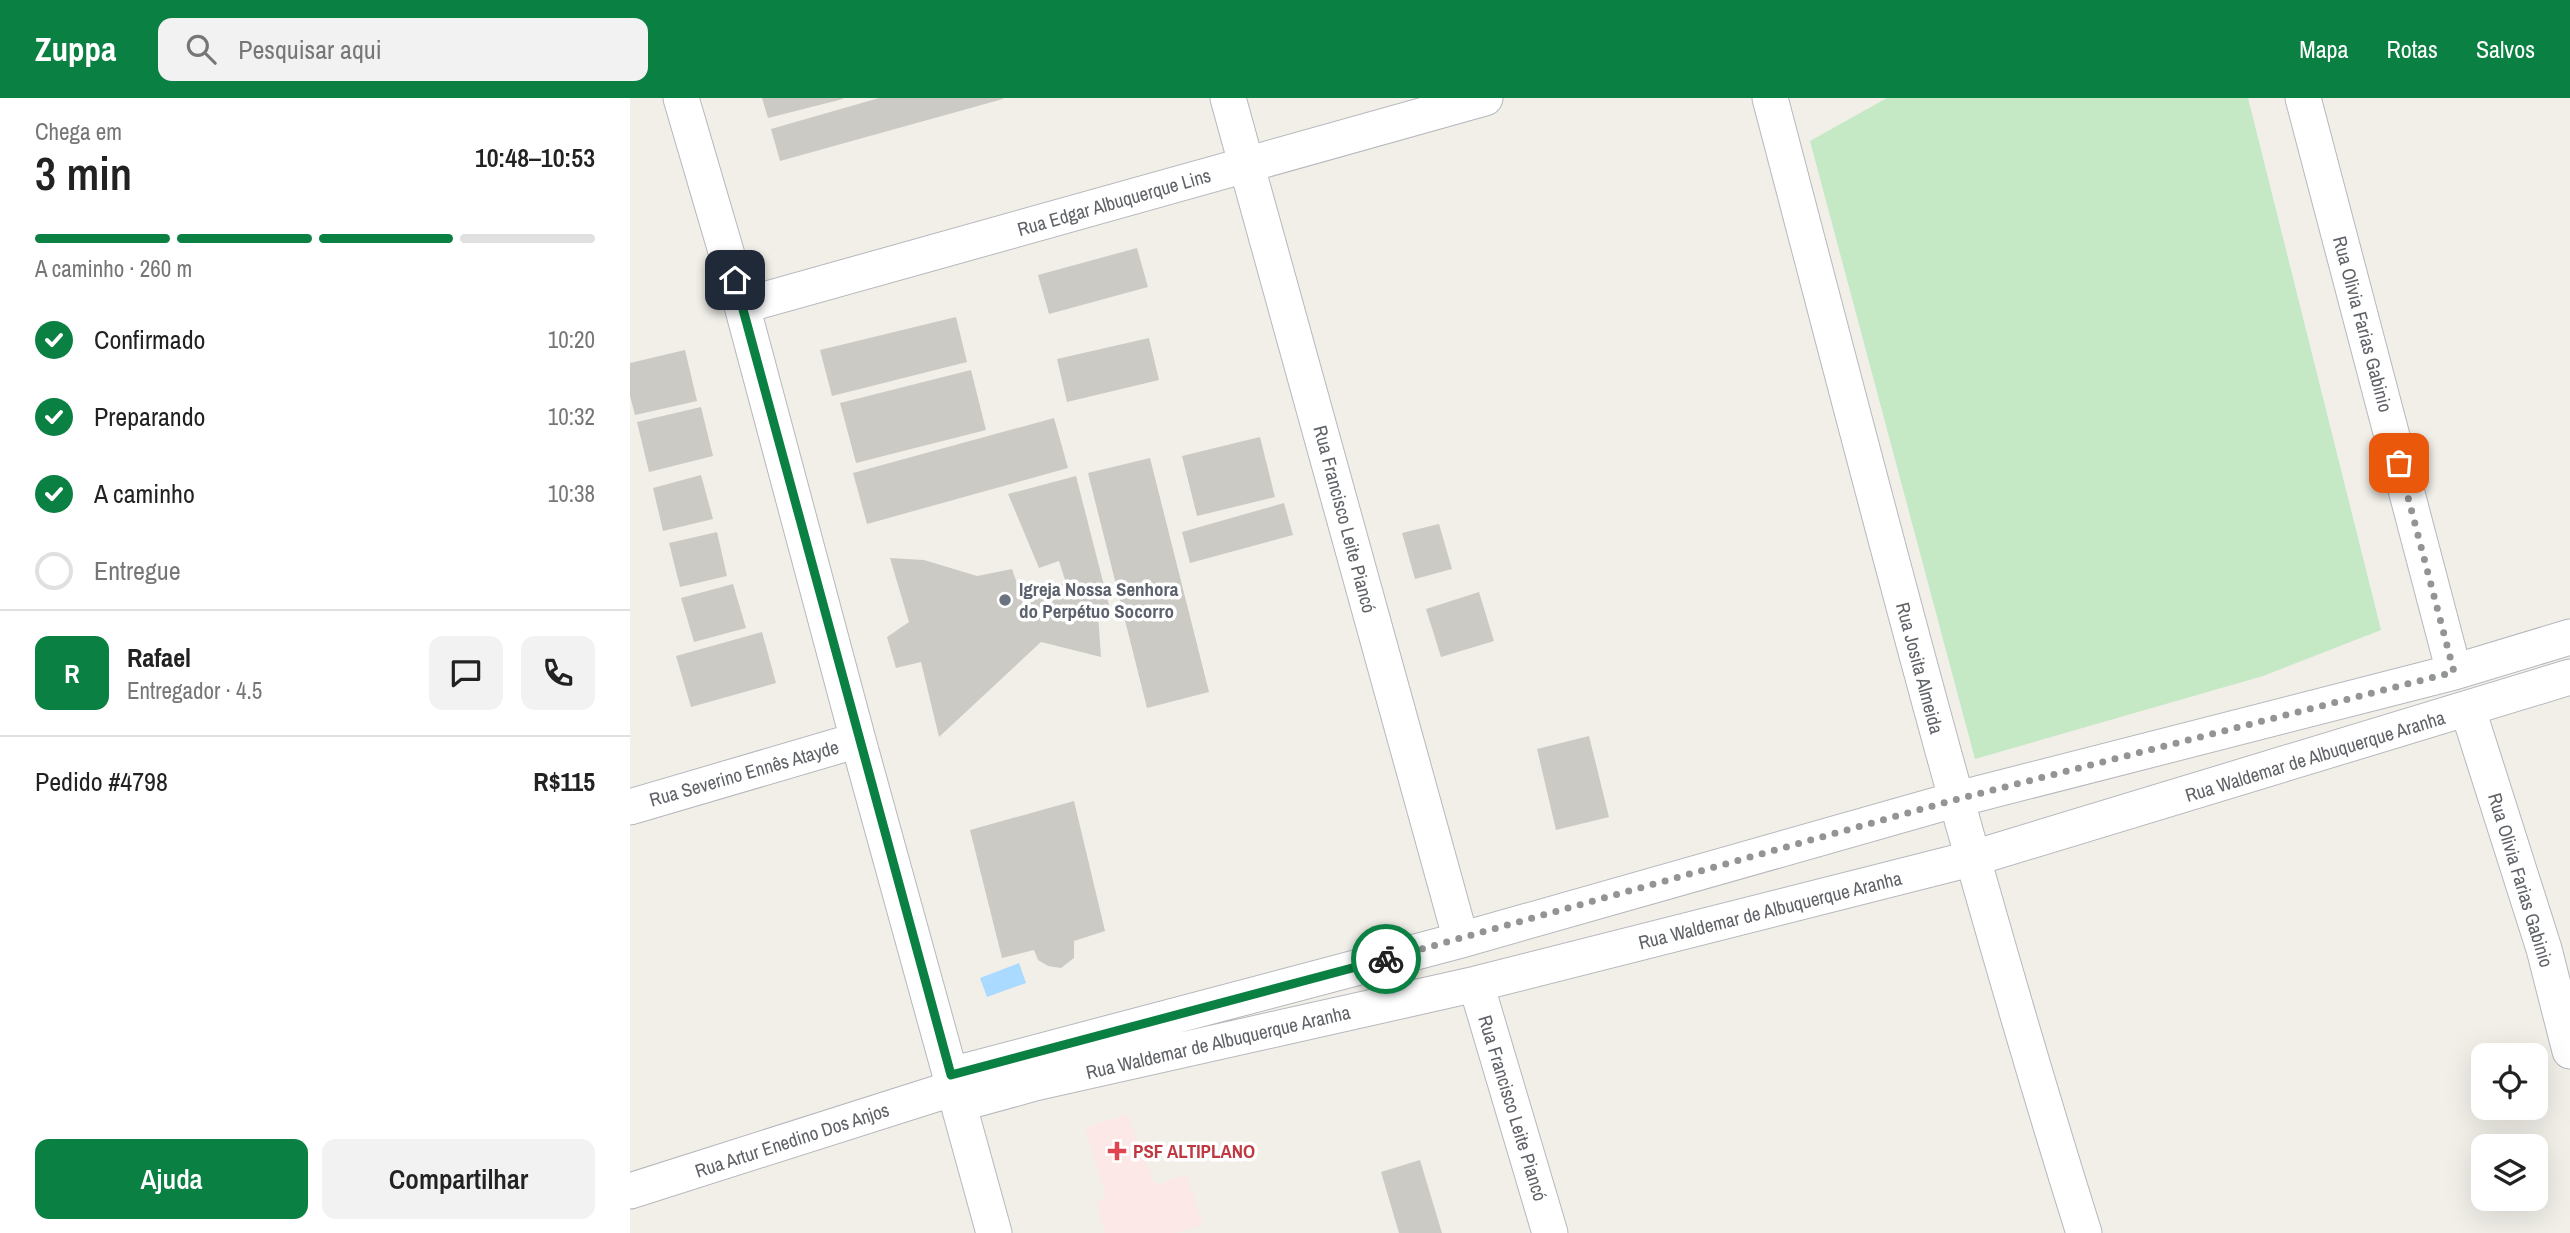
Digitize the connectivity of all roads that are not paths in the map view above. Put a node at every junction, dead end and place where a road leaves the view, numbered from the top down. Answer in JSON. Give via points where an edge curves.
{"nodes":[{"id":1,"x":681,"y":98,"type":"edge"},
{"id":2,"x":1228,"y":98,"type":"edge"},
{"id":3,"x":1485,"y":98,"type":"edge"},
{"id":4,"x":1770,"y":98,"type":"edge"},
{"id":5,"x":2303,"y":98,"type":"edge"},
{"id":6,"x":1247,"y":164,"type":"junction"},
{"id":7,"x":742,"y":306,"type":"junction"},
{"id":8,"x":2570,"y":637,"type":"edge"},
{"id":9,"x":2454,"y":672,"type":"junction"},
{"id":10,"x":2570,"y":677,"type":"edge"},
{"id":11,"x":2468,"y":710,"type":"junction"},
{"id":12,"x":858,"y":740,"type":"junction"},
{"id":13,"x":1954,"y":800,"type":"junction"},
{"id":14,"x":630,"y":807,"type":"edge"},
{"id":15,"x":1974,"y":858,"type":"junction"},
{"id":16,"x":1461,"y":940,"type":"junction"},
{"id":17,"x":1476,"y":984,"type":"junction"},
{"id":18,"x":2570,"y":1051,"type":"edge"},
{"id":19,"x":955,"y":1089,"type":"junction"},
{"id":20,"x":630,"y":1191,"type":"edge"},
{"id":21,"x":994,"y":1233,"type":"edge"},
{"id":22,"x":1550,"y":1233,"type":"edge"},
{"id":23,"x":2084,"y":1233,"type":"edge"}],
"edges":[{"from":1,"to":7,"type":"street"},
{"from":2,"to":6,"type":"street","name":"Rua Francisco Leite Piancó"},
{"from":3,"to":6,"type":"street","name":"Rua Edgar Albuquerque Lins"},
{"from":4,"to":13,"type":"street","name":"Rua Josita Almeida"},
{"from":5,"to":9,"type":"street","name":"Rua Olivia Farias Gabinio"},
{"from":6,"to":7,"type":"street","name":"Rua Edgar Albuquerque Lins"},
{"from":6,"to":16,"type":"street","name":"Rua Francisco Leite Piancó"},
{"from":7,"to":12,"type":"street"},
{"from":8,"to":9,"type":"street"},
{"from":9,"to":13,"type":"street"},
{"from":10,"to":11,"type":"street","name":"Rua Waldemar de Albuquerque Aranha"},
{"from":11,"to":15,"type":"street","name":"Rua Waldemar de Albuquerque Aranha"},
{"from":11,"to":18,"type":"street","name":"Rua Olivia Farias Gabinio","via":[[2544,949]]},
{"from":12,"to":14,"type":"street","name":"Rua Severino Ennês Atayde"},
{"from":12,"to":19,"type":"street"},
{"from":13,"to":15,"type":"street","name":"Rua Josita Almeida"},
{"from":13,"to":16,"type":"street"},
{"from":15,"to":17,"type":"street","name":"Rua Waldemar de Albuquerque Aranha"},
{"from":15,"to":23,"type":"street","name":"Rua Josita Almeida","via":[[2028,1055]]},
{"from":16,"to":19,"type":"street"},
{"from":17,"to":19,"type":"street","name":"Rua Waldemar de Albuquerque Aranha","via":[[1035,1083]]},
{"from":17,"to":22,"type":"street","name":"Rua Francisco Leite Piancó"},
{"from":19,"to":20,"type":"street","name":"Rua Artur Enedino Dos Anjos"},
{"from":19,"to":21,"type":"street"}]}
